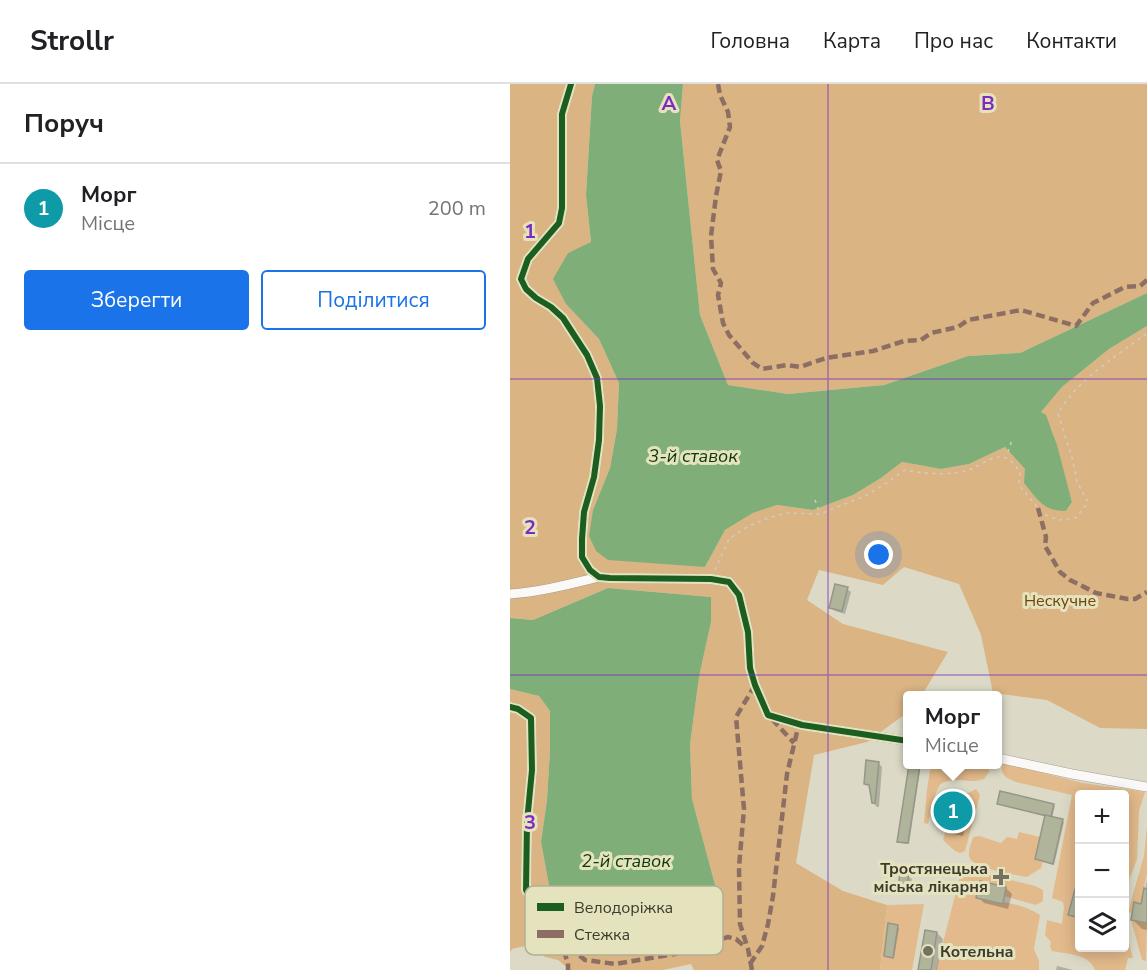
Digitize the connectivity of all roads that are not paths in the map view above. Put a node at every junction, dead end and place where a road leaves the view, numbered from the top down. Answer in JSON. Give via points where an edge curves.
{"nodes":[{"id":1,"x":571,"y":84,"type":"edge"},
{"id":2,"x":599,"y":577,"type":"junction"},
{"id":3,"x":510,"y":594,"type":"edge"},
{"id":4,"x":510,"y":707,"type":"edge"},
{"id":5,"x":903,"y":740,"type":"edge"},
{"id":6,"x":1002,"y":759,"type":"edge"},
{"id":7,"x":1147,"y":788,"type":"edge"},
{"id":8,"x":526,"y":886,"type":"edge"}],
"edges":[{"from":1,"to":2,"type":"street","via":[[562,114],[559,223],[528,259],[521,279],[526,289],[563,318],[597,378],[599,440],[584,512],[582,558]]},
{"from":2,"to":3,"type":"street"},
{"from":2,"to":5,"type":"street","via":[[729,582],[739,595],[748,632],[750,668],[768,715],[802,725]]},
{"from":4,"to":8,"type":"street","via":[[531,718]]},
{"from":6,"to":7,"type":"street"}]}
